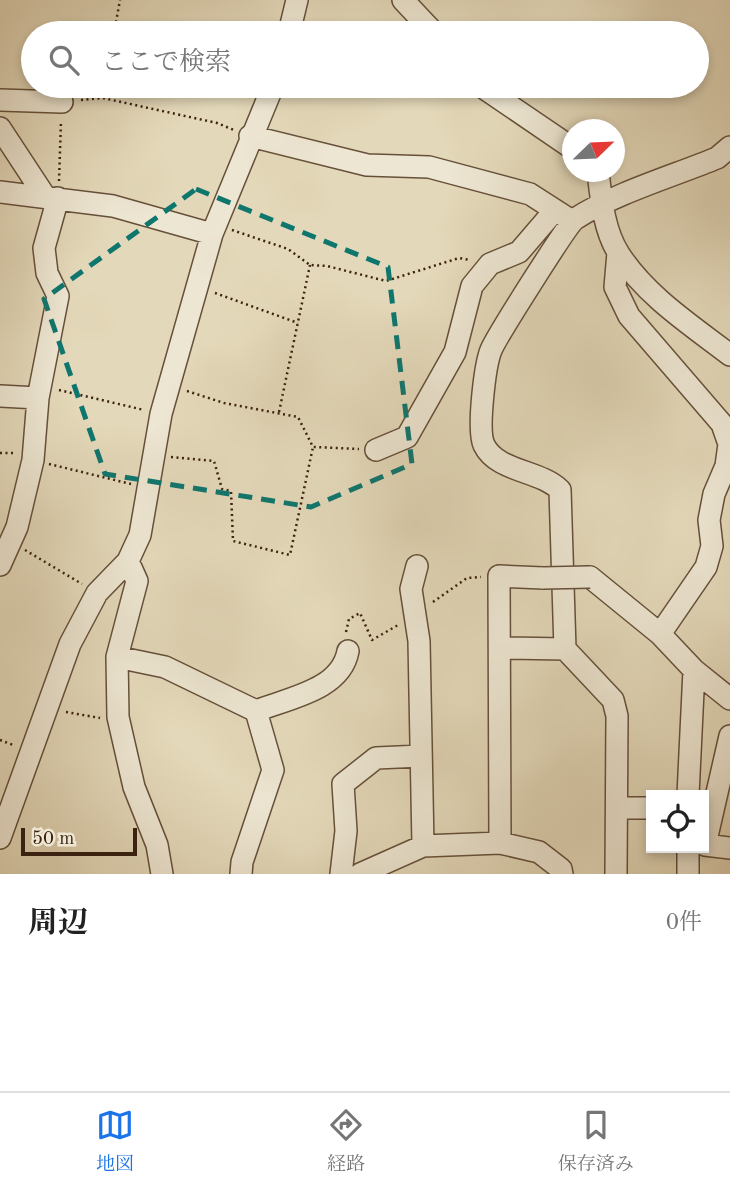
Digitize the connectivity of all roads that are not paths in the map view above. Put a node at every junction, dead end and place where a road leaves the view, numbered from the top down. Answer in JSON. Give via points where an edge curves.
{"nodes":[{"id":1,"x":297,"y":0,"type":"edge"},
{"id":2,"x":403,"y":0,"type":"edge"},
{"id":3,"x":292,"y":21,"type":"edge"},
{"id":4,"x":423,"y":21,"type":"edge"},
{"id":5,"x":267,"y":98,"type":"edge"},
{"id":6,"x":499,"y":98,"type":"edge"},
{"id":7,"x":0,"y":100,"type":"edge"},
{"id":8,"x":62,"y":102,"type":"road end"},
{"id":9,"x":0,"y":128,"type":"edge"},
{"id":10,"x":250,"y":136,"type":"junction"},
{"id":11,"x":562,"y":141,"type":"edge"},
{"id":12,"x":730,"y":147,"type":"edge"},
{"id":13,"x":599,"y":182,"type":"edge"},
{"id":14,"x":0,"y":192,"type":"edge"},
{"id":15,"x":52,"y":198,"type":"junction"},
{"id":16,"x":601,"y":205,"type":"junction"},
{"id":17,"x":564,"y":216,"type":"junction"},
{"id":18,"x":214,"y":229,"type":"junction"},
{"id":19,"x":618,"y":253,"type":"junction"},
{"id":20,"x":730,"y":355,"type":"edge"},
{"id":21,"x":40,"y":392,"type":"junction"},
{"id":22,"x":0,"y":396,"type":"edge"},
{"id":23,"x":726,"y":426,"type":"edge"},
{"id":24,"x":376,"y":450,"type":"road end"},
{"id":25,"x":9,"y":530,"type":"edge"},
{"id":26,"x":128,"y":561,"type":"junction"},
{"id":27,"x":0,"y":565,"type":"edge"},
{"id":28,"x":417,"y":566,"type":"dead end"},
{"id":29,"x":660,"y":634,"type":"junction"},
{"id":30,"x":501,"y":648,"type":"junction"},
{"id":31,"x":565,"y":649,"type":"junction"},
{"id":32,"x":348,"y":651,"type":"road end"},
{"id":33,"x":117,"y":657,"type":"junction"},
{"id":34,"x":694,"y":670,"type":"junction"},
{"id":35,"x":730,"y":699,"type":"edge"},
{"id":36,"x":256,"y":711,"type":"junction"},
{"id":37,"x":730,"y":736,"type":"edge"},
{"id":38,"x":421,"y":756,"type":"junction"},
{"id":39,"x":688,"y":790,"type":"edge"},
{"id":40,"x":617,"y":808,"type":"junction"},
{"id":41,"x":646,"y":808,"type":"edge"},
{"id":42,"x":0,"y":838,"type":"edge"},
{"id":43,"x":500,"y":843,"type":"junction"},
{"id":44,"x":423,"y":846,"type":"junction"},
{"id":45,"x":730,"y":848,"type":"edge"},
{"id":46,"x":688,"y":853,"type":"edge"},
{"id":47,"x":162,"y":874,"type":"edge"},
{"id":48,"x":241,"y":874,"type":"edge"},
{"id":49,"x":341,"y":874,"type":"edge"},
{"id":50,"x":360,"y":874,"type":"edge"},
{"id":51,"x":562,"y":874,"type":"edge"},
{"id":52,"x":616,"y":874,"type":"edge"},
{"id":53,"x":688,"y":874,"type":"edge"}],
"edges":[{"from":1,"to":3,"type":"street"},
{"from":2,"to":4,"type":"street"},
{"from":5,"to":10,"type":"street"},
{"from":6,"to":11,"type":"street"},
{"from":7,"to":8,"type":"street"},
{"from":9,"to":15,"type":"street"},
{"from":10,"to":17,"type":"street","via":[[367,165],[429,167],[530,194]]},
{"from":10,"to":18,"type":"street"},
{"from":12,"to":16,"type":"street","via":[[717,158]]},
{"from":13,"to":16,"type":"street"},
{"from":14,"to":15,"type":"street"},
{"from":15,"to":18,"type":"street","via":[[113,206]]},
{"from":15,"to":21,"type":"street","via":[[44,248],[47,273],[58,296]]},
{"from":16,"to":17,"type":"street"},
{"from":16,"to":19,"type":"street"},
{"from":17,"to":24,"type":"street","via":[[519,252],[490,264],[472,286],[455,352],[407,437]]},
{"from":17,"to":31,"type":"street","via":[[491,351],[480,426],[482,443],[491,456],[552,482],[560,490]]},
{"from":18,"to":26,"type":"street","via":[[168,385],[140,535]]},
{"from":19,"to":20,"type":"street","via":[[655,297]]},
{"from":19,"to":23,"type":"street","via":[[615,287],[629,316]]},
{"from":21,"to":22,"type":"street"},
{"from":21,"to":25,"type":"street","via":[[33,460]]},
{"from":23,"to":29,"type":"street","via":[[726,466],[714,494],[709,520],[712,546],[706,567]]},
{"from":25,"to":27,"type":"street"},
{"from":26,"to":33,"type":"street","via":[[137,581]]},
{"from":26,"to":42,"type":"street","via":[[97,593],[70,644]]},
{"from":28,"to":38,"type":"street","via":[[411,589],[419,641]]},
{"from":29,"to":30,"type":"street","bridge":true,"via":[[590,577],[499,576]]},
{"from":29,"to":34,"type":"street"},
{"from":30,"to":31,"type":"street"},
{"from":30,"to":43,"type":"street"},
{"from":31,"to":40,"type":"street","via":[[613,700]]},
{"from":32,"to":36,"type":"street","via":[[346,665],[332,681]]},
{"from":33,"to":36,"type":"street","via":[[165,667]]},
{"from":33,"to":47,"type":"street","via":[[118,717]]},
{"from":34,"to":35,"type":"street"},
{"from":34,"to":39,"type":"street"},
{"from":36,"to":48,"type":"street","via":[[273,770]]},
{"from":37,"to":45,"type":"street","via":[[705,845]]},
{"from":38,"to":44,"type":"street"},
{"from":38,"to":49,"type":"street","via":[[376,758],[343,784],[346,831]]},
{"from":40,"to":41,"type":"street"},
{"from":40,"to":52,"type":"street"},
{"from":43,"to":44,"type":"street"},
{"from":43,"to":51,"type":"street","via":[[539,852]]},
{"from":44,"to":50,"type":"street"},
{"from":46,"to":53,"type":"street"}]}
